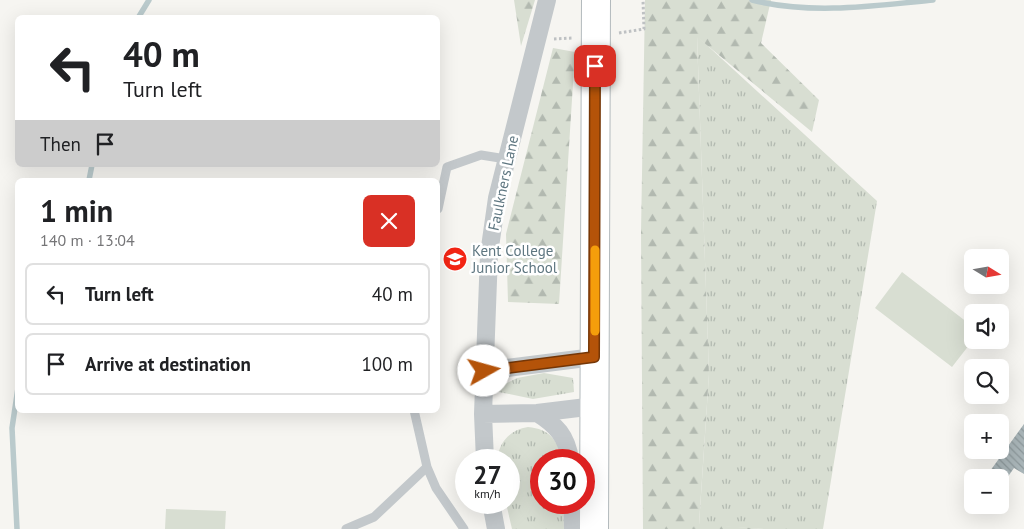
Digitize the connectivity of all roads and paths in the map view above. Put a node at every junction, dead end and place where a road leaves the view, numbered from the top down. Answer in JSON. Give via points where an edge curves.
{"nodes":[{"id":1,"x":547,"y":0,"type":"edge"},
{"id":2,"x":596,"y":0,"type":"edge"},
{"id":3,"x":506,"y":159,"type":"junction"},
{"id":4,"x":440,"y":200,"type":"edge"},
{"id":5,"x":594,"y":357,"type":"junction"},
{"id":6,"x":484,"y":371,"type":"junction"},
{"id":7,"x":595,"y":406,"type":"junction"},
{"id":8,"x":415,"y":413,"type":"edge"},
{"id":9,"x":536,"y":413,"type":"junction"},
{"id":10,"x":483,"y":414,"type":"junction"},
{"id":11,"x":485,"y":449,"type":"edge"},
{"id":12,"x":567,"y":449,"type":"edge"},
{"id":13,"x":427,"y":467,"type":"junction"},
{"id":14,"x":493,"y":514,"type":"edge"},
{"id":15,"x":572,"y":514,"type":"edge"},
{"id":16,"x":346,"y":529,"type":"edge"},
{"id":17,"x":464,"y":529,"type":"edge"},
{"id":18,"x":496,"y":529,"type":"edge"},
{"id":19,"x":573,"y":529,"type":"edge"},
{"id":20,"x":594,"y":529,"type":"edge"}],
"edges":[{"from":1,"to":3,"type":"street","name":"Faulkners Lane"},
{"from":2,"to":5,"type":"main road"},
{"from":3,"to":4,"type":"lane","via":[[481,155],[447,167]]},
{"from":3,"to":6,"type":"street","name":"Faulkners Lane","via":[[496,198],[489,254]]},
{"from":5,"to":6,"type":"street"},
{"from":5,"to":7,"type":"main road"},
{"from":6,"to":10,"type":"street","name":"Faulkners Lane"},
{"from":7,"to":9,"type":"street"},
{"from":7,"to":20,"type":"main road"},
{"from":8,"to":13,"type":"lane"},
{"from":9,"to":10,"type":"street"},
{"from":9,"to":12,"type":"street","via":[[564,435]]},
{"from":10,"to":11,"type":"street","name":"Faulkners Lane"},
{"from":13,"to":16,"type":"lane","via":[[374,517]]},
{"from":13,"to":17,"type":"lane","via":[[436,488]]},
{"from":14,"to":18,"type":"street"},
{"from":15,"to":19,"type":"street"}]}
